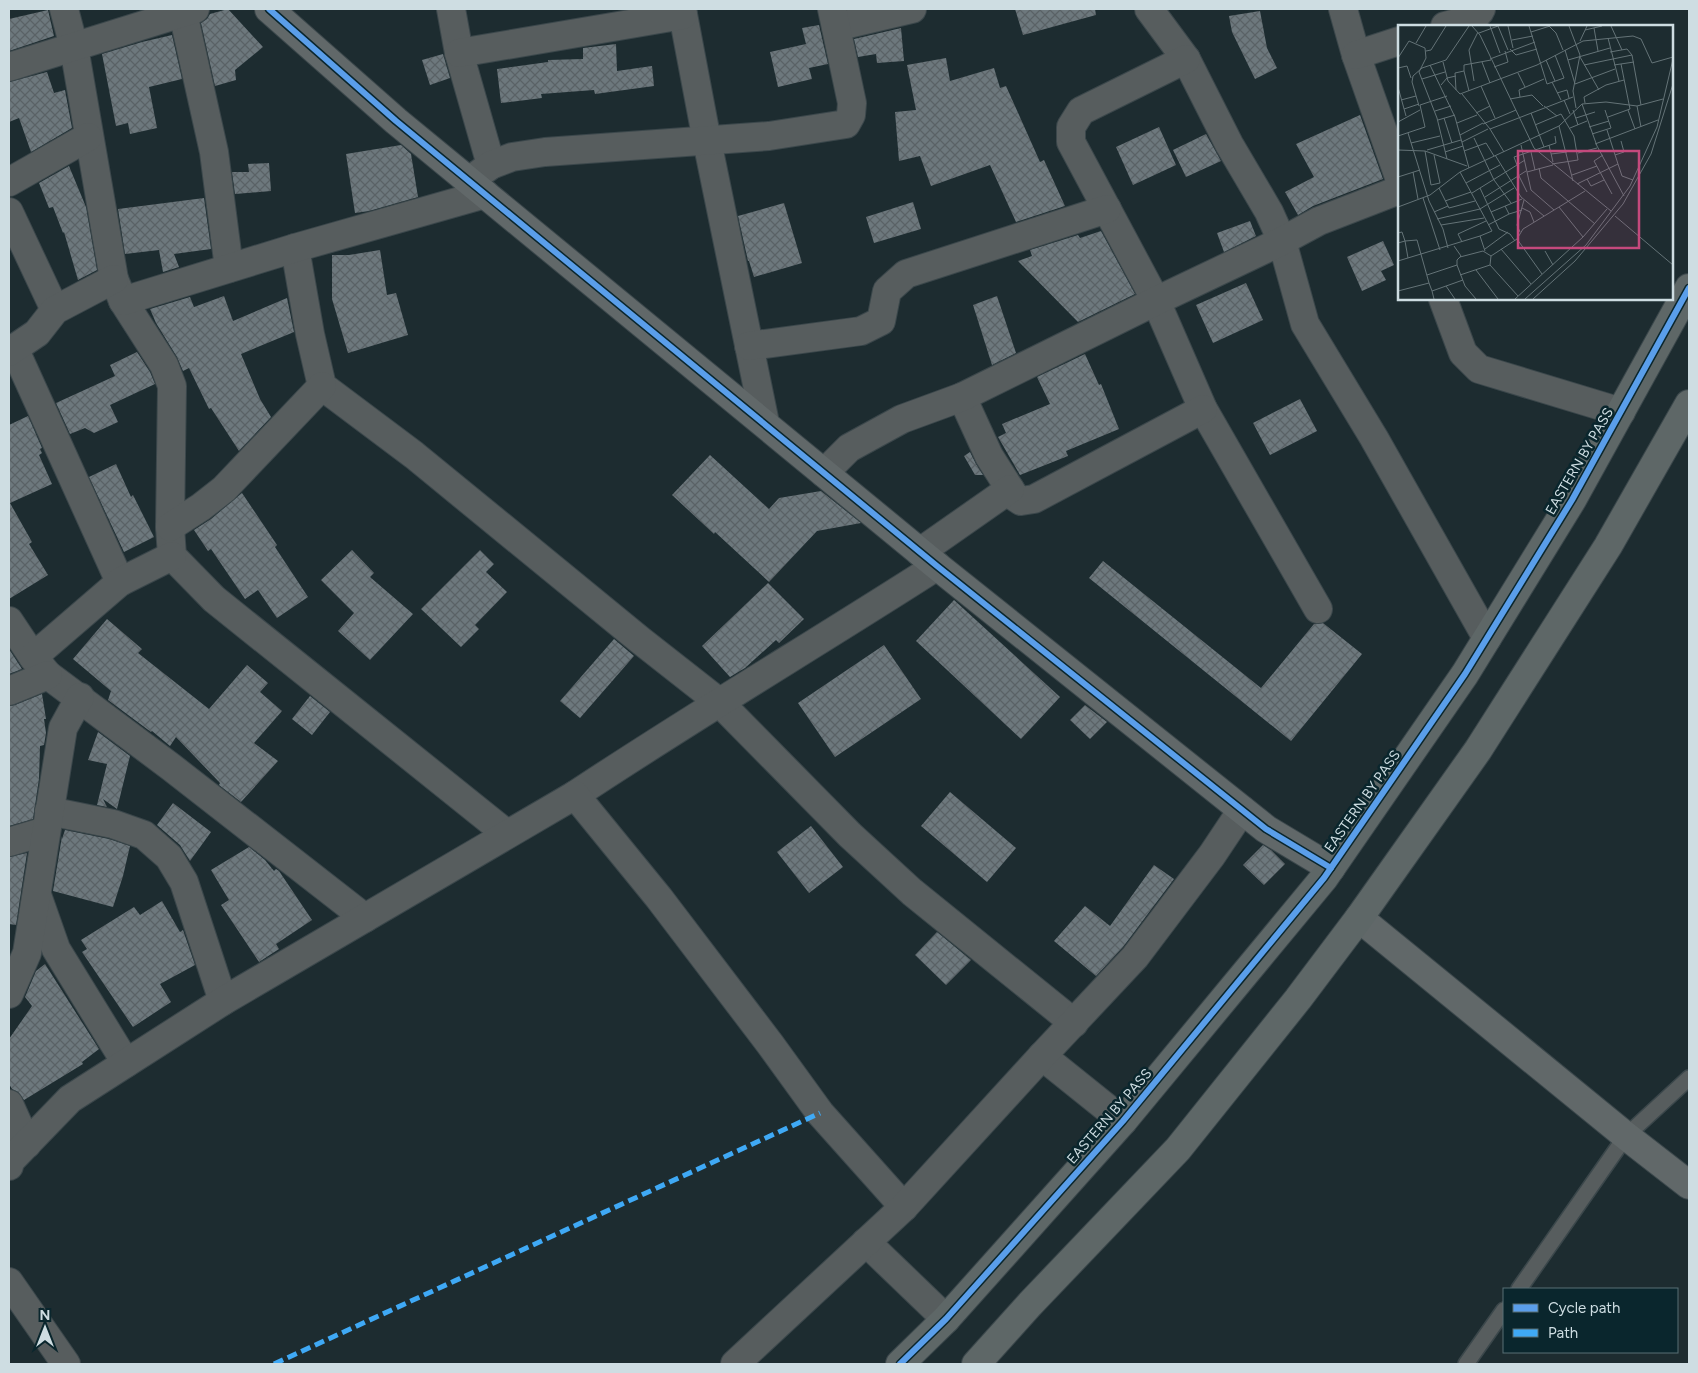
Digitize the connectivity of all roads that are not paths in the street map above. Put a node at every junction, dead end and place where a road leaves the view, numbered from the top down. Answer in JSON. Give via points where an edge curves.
{"nodes":[{"id":1,"x":64,"y":9,"type":"edge"},
{"id":2,"x":269,"y":9,"type":"edge"},
{"id":3,"x":451,"y":9,"type":"edge"},
{"id":4,"x":912,"y":9,"type":"edge"},
{"id":5,"x":1149,"y":9,"type":"edge"},
{"id":6,"x":1343,"y":9,"type":"edge"},
{"id":7,"x":1481,"y":9,"type":"edge"},
{"id":8,"x":189,"y":11,"type":"edge"},
{"id":9,"x":682,"y":12,"type":"edge"},
{"id":10,"x":834,"y":18,"type":"edge"},
{"id":11,"x":1448,"y":25,"type":"edge"},
{"id":12,"x":1398,"y":41,"type":"edge"},
{"id":13,"x":74,"y":46,"type":"junction"},
{"id":14,"x":459,"y":53,"type":"junction"},
{"id":15,"x":1356,"y":55,"type":"junction"},
{"id":16,"x":1186,"y":59,"type":"junction"},
{"id":17,"x":9,"y":67,"type":"edge"},
{"id":18,"x":88,"y":137,"type":"junction"},
{"id":19,"x":707,"y":141,"type":"junction"},
{"id":20,"x":491,"y":165,"type":"junction"},
{"id":21,"x":1398,"y":174,"type":"edge"},
{"id":22,"x":9,"y":182,"type":"edge"},
{"id":23,"x":477,"y":188,"type":"junction"},
{"id":24,"x":1398,"y":190,"type":"edge"},
{"id":25,"x":1107,"y":209,"type":"junction"},
{"id":26,"x":9,"y":212,"type":"edge"},
{"id":27,"x":1282,"y":241,"type":"junction"},
{"id":28,"x":295,"y":248,"type":"junction"},
{"id":29,"x":230,"y":268,"type":"junction"},
{"id":30,"x":1689,"y":288,"type":"edge"},
{"id":31,"x":118,"y":290,"type":"junction"},
{"id":32,"x":1156,"y":300,"type":"junction"},
{"id":33,"x":1443,"y":300,"type":"edge"},
{"id":34,"x":55,"y":310,"type":"junction"},
{"id":35,"x":749,"y":346,"type":"junction"},
{"id":36,"x":11,"y":350,"type":"edge"},
{"id":37,"x":322,"y":386,"type":"junction"},
{"id":38,"x":962,"y":397,"type":"junction"},
{"id":39,"x":1689,"y":404,"type":"edge"},
{"id":40,"x":1203,"y":409,"type":"junction"},
{"id":41,"x":1621,"y":412,"type":"junction"},
{"id":42,"x":765,"y":423,"type":"junction"},
{"id":43,"x":824,"y":473,"type":"junction"},
{"id":44,"x":1010,"y":489,"type":"junction"},
{"id":45,"x":170,"y":527,"type":"junction"},
{"id":46,"x":172,"y":556,"type":"junction"},
{"id":47,"x":928,"y":559,"type":"junction"},
{"id":48,"x":120,"y":582,"type":"junction"},
{"id":49,"x":1318,"y":609,"type":"dead end"},
{"id":50,"x":9,"y":621,"type":"edge"},
{"id":51,"x":1487,"y":638,"type":"junction"},
{"id":52,"x":41,"y":666,"type":"junction"},
{"id":53,"x":9,"y":691,"type":"edge"},
{"id":54,"x":80,"y":697,"type":"junction"},
{"id":55,"x":719,"y":702,"type":"junction"},
{"id":56,"x":575,"y":795,"type":"junction"},
{"id":57,"x":1242,"y":810,"type":"junction"},
{"id":58,"x":48,"y":821,"type":"junction"},
{"id":59,"x":507,"y":834,"type":"junction"},
{"id":60,"x":9,"y":842,"type":"edge"},
{"id":61,"x":1331,"y":868,"type":"junction"},
{"id":62,"x":36,"y":893,"type":"junction"},
{"id":63,"x":365,"y":918,"type":"junction"},
{"id":64,"x":1360,"y":918,"type":"junction"},
{"id":65,"x":9,"y":994,"type":"edge"},
{"id":66,"x":223,"y":1001,"type":"junction"},
{"id":67,"x":1074,"y":1023,"type":"junction"},
{"id":68,"x":1042,"y":1056,"type":"junction"},
{"id":69,"x":126,"y":1063,"type":"junction"},
{"id":70,"x":1689,"y":1078,"type":"edge"},
{"id":71,"x":9,"y":1104,"type":"edge"},
{"id":72,"x":1123,"y":1121,"type":"junction"},
{"id":73,"x":1626,"y":1136,"type":"junction"},
{"id":74,"x":26,"y":1144,"type":"junction"},
{"id":75,"x":9,"y":1166,"type":"edge"},
{"id":76,"x":1689,"y":1185,"type":"edge"},
{"id":77,"x":904,"y":1206,"type":"junction"},
{"id":78,"x":866,"y":1242,"type":"junction"},
{"id":79,"x":9,"y":1282,"type":"edge"},
{"id":80,"x":1520,"y":1288,"type":"edge"},
{"id":81,"x":1503,"y":1311,"type":"edge"},
{"id":82,"x":946,"y":1318,"type":"junction"},
{"id":83,"x":66,"y":1364,"type":"edge"},
{"id":84,"x":735,"y":1364,"type":"edge"},
{"id":85,"x":900,"y":1364,"type":"edge"},
{"id":86,"x":976,"y":1364,"type":"edge"},
{"id":87,"x":1466,"y":1364,"type":"edge"}],
"edges":[{"from":1,"to":13,"type":"street"},
{"from":2,"to":23,"type":"street"},
{"from":3,"to":14,"type":"street"},
{"from":4,"to":10,"type":"street"},
{"from":5,"to":16,"type":"street"},
{"from":6,"to":15,"type":"street"},
{"from":7,"to":11,"type":"street","via":[[1475,17]]},
{"from":8,"to":13,"type":"street"},
{"from":8,"to":29,"type":"street"},
{"from":9,"to":14,"type":"street"},
{"from":9,"to":19,"type":"street"},
{"from":10,"to":19,"type":"street","via":[[852,103],[846,124],[769,136]]},
{"from":12,"to":15,"type":"street"},
{"from":13,"to":17,"type":"street"},
{"from":13,"to":18,"type":"street"},
{"from":14,"to":20,"type":"street"},
{"from":15,"to":21,"type":"street"},
{"from":16,"to":25,"type":"street","via":[[1081,111],[1072,127],[1071,142]]},
{"from":16,"to":27,"type":"street"},
{"from":18,"to":22,"type":"street"},
{"from":18,"to":31,"type":"street"},
{"from":19,"to":20,"type":"street","via":[[545,152],[512,157]]},
{"from":19,"to":35,"type":"street"},
{"from":20,"to":23,"type":"street"},
{"from":23,"to":28,"type":"street"},
{"from":23,"to":42,"type":"street"},
{"from":24,"to":27,"type":"street","via":[[1319,221]]},
{"from":25,"to":32,"type":"street"},
{"from":25,"to":35,"type":"street","via":[[906,274],[888,291],[881,321],[861,331]]},
{"from":26,"to":34,"type":"street"},
{"from":27,"to":32,"type":"street"},
{"from":27,"to":51,"type":"street","via":[[1305,324],[1374,438]]},
{"from":28,"to":29,"type":"street"},
{"from":28,"to":37,"type":"street"},
{"from":29,"to":31,"type":"street"},
{"from":30,"to":41,"type":"main road","name":"EASTERN BY PASS"},
{"from":31,"to":34,"type":"street"},
{"from":31,"to":45,"type":"street","via":[[164,365],[172,386]]},
{"from":32,"to":38,"type":"street"},
{"from":32,"to":40,"type":"street"},
{"from":33,"to":41,"type":"street","via":[[1463,353],[1479,369]]},
{"from":34,"to":36,"type":"street","via":[[37,333]]},
{"from":35,"to":42,"type":"street"},
{"from":36,"to":48,"type":"street"},
{"from":37,"to":45,"type":"street","via":[[224,490]]},
{"from":37,"to":55,"type":"street","via":[[414,455]]},
{"from":38,"to":43,"type":"street","via":[[902,419],[876,433],[849,448]]},
{"from":38,"to":44,"type":"street","via":[[988,456]]},
{"from":39,"to":64,"type":"main road","via":[[1608,546],[1489,734]]},
{"from":40,"to":44,"type":"street","via":[[1034,499],[1021,501]]},
{"from":40,"to":49,"type":"street"},
{"from":41,"to":51,"type":"main road","name":"EASTERN BY PASS","via":[[1572,500]]},
{"from":42,"to":43,"type":"street"},
{"from":43,"to":47,"type":"street"},
{"from":44,"to":47,"type":"street"},
{"from":45,"to":46,"type":"street"},
{"from":46,"to":48,"type":"street"},
{"from":46,"to":59,"type":"street","via":[[214,599]]},
{"from":47,"to":55,"type":"street","via":[[815,644]]},
{"from":47,"to":57,"type":"street"},
{"from":48,"to":52,"type":"street"},
{"from":50,"to":52,"type":"street"},
{"from":51,"to":61,"type":"main road","name":"EASTERN BY PASS"},
{"from":52,"to":53,"type":"street"},
{"from":52,"to":54,"type":"street"},
{"from":54,"to":58,"type":"street","via":[[63,728]]},
{"from":54,"to":63,"type":"street"},
{"from":55,"to":56,"type":"street"},
{"from":55,"to":67,"type":"street","via":[[912,892]]},
{"from":56,"to":59,"type":"street"},
{"from":56,"to":77,"type":"street","via":[[671,914],[820,1113]]},
{"from":57,"to":61,"type":"street","via":[[1266,829]]},
{"from":57,"to":67,"type":"street","via":[[1212,856],[1135,957]]},
{"from":58,"to":60,"type":"street"},
{"from":58,"to":62,"type":"street"},
{"from":58,"to":66,"type":"street","via":[[113,824],[144,835],[169,857],[184,882]]},
{"from":59,"to":63,"type":"street"},
{"from":61,"to":72,"type":"main road","name":"EASTERN BY PASS"},
{"from":62,"to":65,"type":"street","via":[[26,952]]},
{"from":62,"to":69,"type":"street","via":[[56,949]]},
{"from":63,"to":66,"type":"street"},
{"from":64,"to":73,"type":"street"},
{"from":64,"to":86,"type":"main road","via":[[1178,1149]]},
{"from":66,"to":69,"type":"street"},
{"from":67,"to":68,"type":"street"},
{"from":68,"to":72,"type":"street"},
{"from":68,"to":77,"type":"street"},
{"from":69,"to":74,"type":"street","via":[[70,1099]]},
{"from":70,"to":73,"type":"lane"},
{"from":71,"to":74,"type":"street"},
{"from":72,"to":82,"type":"main road","name":"EASTERN BY PASS"},
{"from":73,"to":76,"type":"street"},
{"from":73,"to":80,"type":"lane"},
{"from":74,"to":75,"type":"street"},
{"from":77,"to":78,"type":"street"},
{"from":78,"to":82,"type":"street"},
{"from":78,"to":84,"type":"street"},
{"from":79,"to":83,"type":"street"},
{"from":81,"to":87,"type":"lane"},
{"from":82,"to":85,"type":"main road","name":"EASTERN BY PASS"}]}
